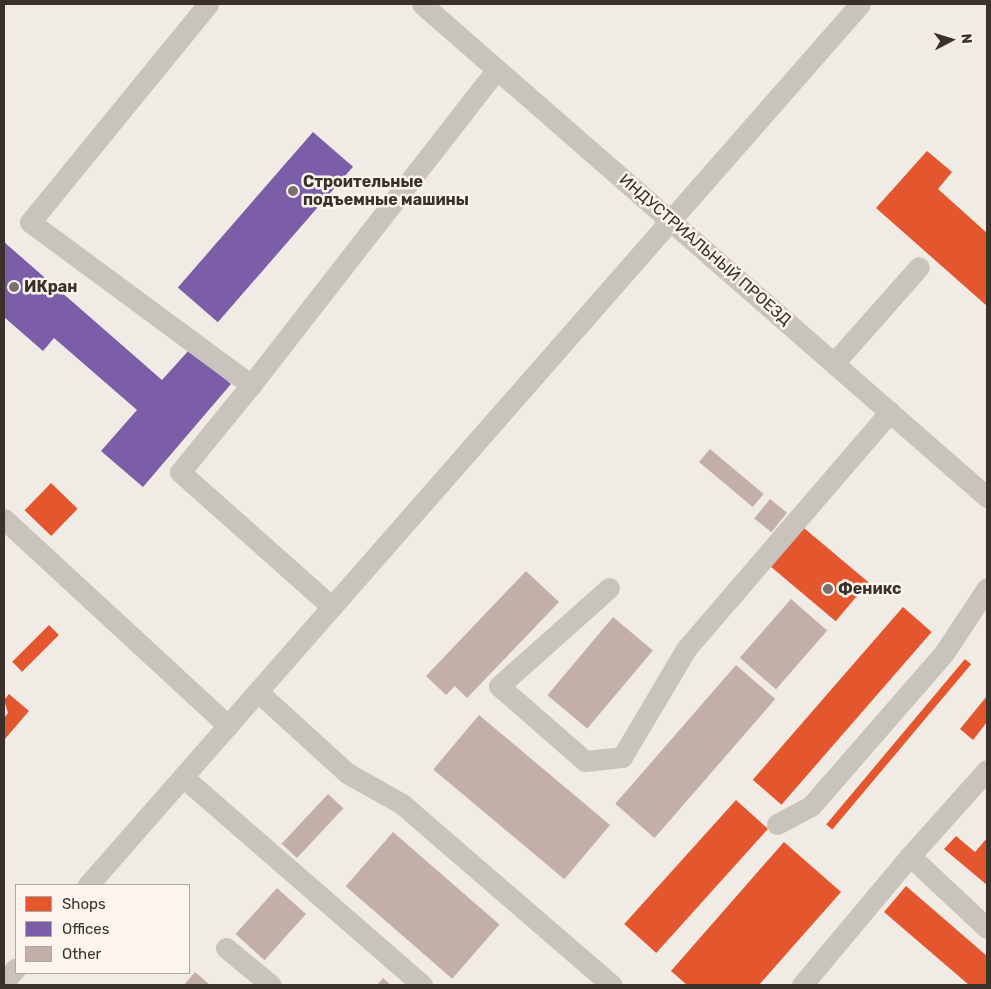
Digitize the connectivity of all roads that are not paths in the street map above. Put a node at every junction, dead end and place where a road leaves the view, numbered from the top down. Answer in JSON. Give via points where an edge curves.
{"nodes":[{"id":1,"x":208,"y":4,"type":"edge"},
{"id":2,"x":422,"y":4,"type":"edge"},
{"id":3,"x":860,"y":4,"type":"edge"},
{"id":4,"x":497,"y":69,"type":"junction"},
{"id":5,"x":671,"y":221,"type":"junction"},
{"id":6,"x":919,"y":268,"type":"dead end"},
{"id":7,"x":834,"y":363,"type":"junction"},
{"id":8,"x":251,"y":385,"type":"junction"},
{"id":9,"x":890,"y":412,"type":"junction"},
{"id":10,"x":987,"y":497,"type":"edge"},
{"id":11,"x":4,"y":519,"type":"edge"},
{"id":12,"x":609,"y":588,"type":"dead end"},
{"id":13,"x":987,"y":588,"type":"edge"},
{"id":14,"x":332,"y":607,"type":"junction"},
{"id":15,"x":258,"y":692,"type":"junction"},
{"id":16,"x":228,"y":726,"type":"junction"},
{"id":17,"x":987,"y":770,"type":"edge"},
{"id":18,"x":183,"y":777,"type":"junction"},
{"id":19,"x":777,"y":824,"type":"dead end"},
{"id":20,"x":910,"y":856,"type":"junction"},
{"id":21,"x":89,"y":884,"type":"edge"},
{"id":22,"x":987,"y":928,"type":"edge"},
{"id":23,"x":226,"y":948,"type":"dead end"},
{"id":24,"x":15,"y":969,"type":"edge"},
{"id":25,"x":4,"y":982,"type":"edge"},
{"id":26,"x":271,"y":985,"type":"edge"},
{"id":27,"x":422,"y":985,"type":"edge"},
{"id":28,"x":612,"y":985,"type":"edge"},
{"id":29,"x":802,"y":985,"type":"edge"}],
"edges":[{"from":1,"to":8,"type":"street","via":[[30,222]]},
{"from":2,"to":4,"type":"street","name":"ИНДУСТРИАЛЬНЫЙ ПРОЕЗД"},
{"from":3,"to":5,"type":"street"},
{"from":4,"to":5,"type":"street","name":"ИНДУСТРИАЛЬНЫЙ ПРОЕЗД"},
{"from":4,"to":8,"type":"street"},
{"from":5,"to":7,"type":"street","name":"ИНДУСТРИАЛЬНЫЙ ПРОЕЗД"},
{"from":5,"to":14,"type":"street"},
{"from":6,"to":7,"type":"street"},
{"from":7,"to":9,"type":"street","name":"ИНДУСТРИАЛЬНЫЙ ПРОЕЗД"},
{"from":8,"to":14,"type":"street","via":[[180,472]]},
{"from":9,"to":10,"type":"street","name":"ИНДУСТРИАЛЬНЫЙ ПРОЕЗД"},
{"from":9,"to":12,"type":"street","via":[[686,648],[622,757],[585,760],[499,686]]},
{"from":11,"to":16,"type":"street"},
{"from":13,"to":19,"type":"street","via":[[944,653],[811,806]]},
{"from":14,"to":15,"type":"street"},
{"from":15,"to":16,"type":"street"},
{"from":15,"to":28,"type":"street","via":[[347,773],[402,804]]},
{"from":16,"to":18,"type":"street"},
{"from":17,"to":20,"type":"street"},
{"from":18,"to":21,"type":"street"},
{"from":18,"to":27,"type":"street"},
{"from":20,"to":22,"type":"street"},
{"from":20,"to":29,"type":"street"},
{"from":23,"to":26,"type":"street"},
{"from":24,"to":25,"type":"street"}]}
